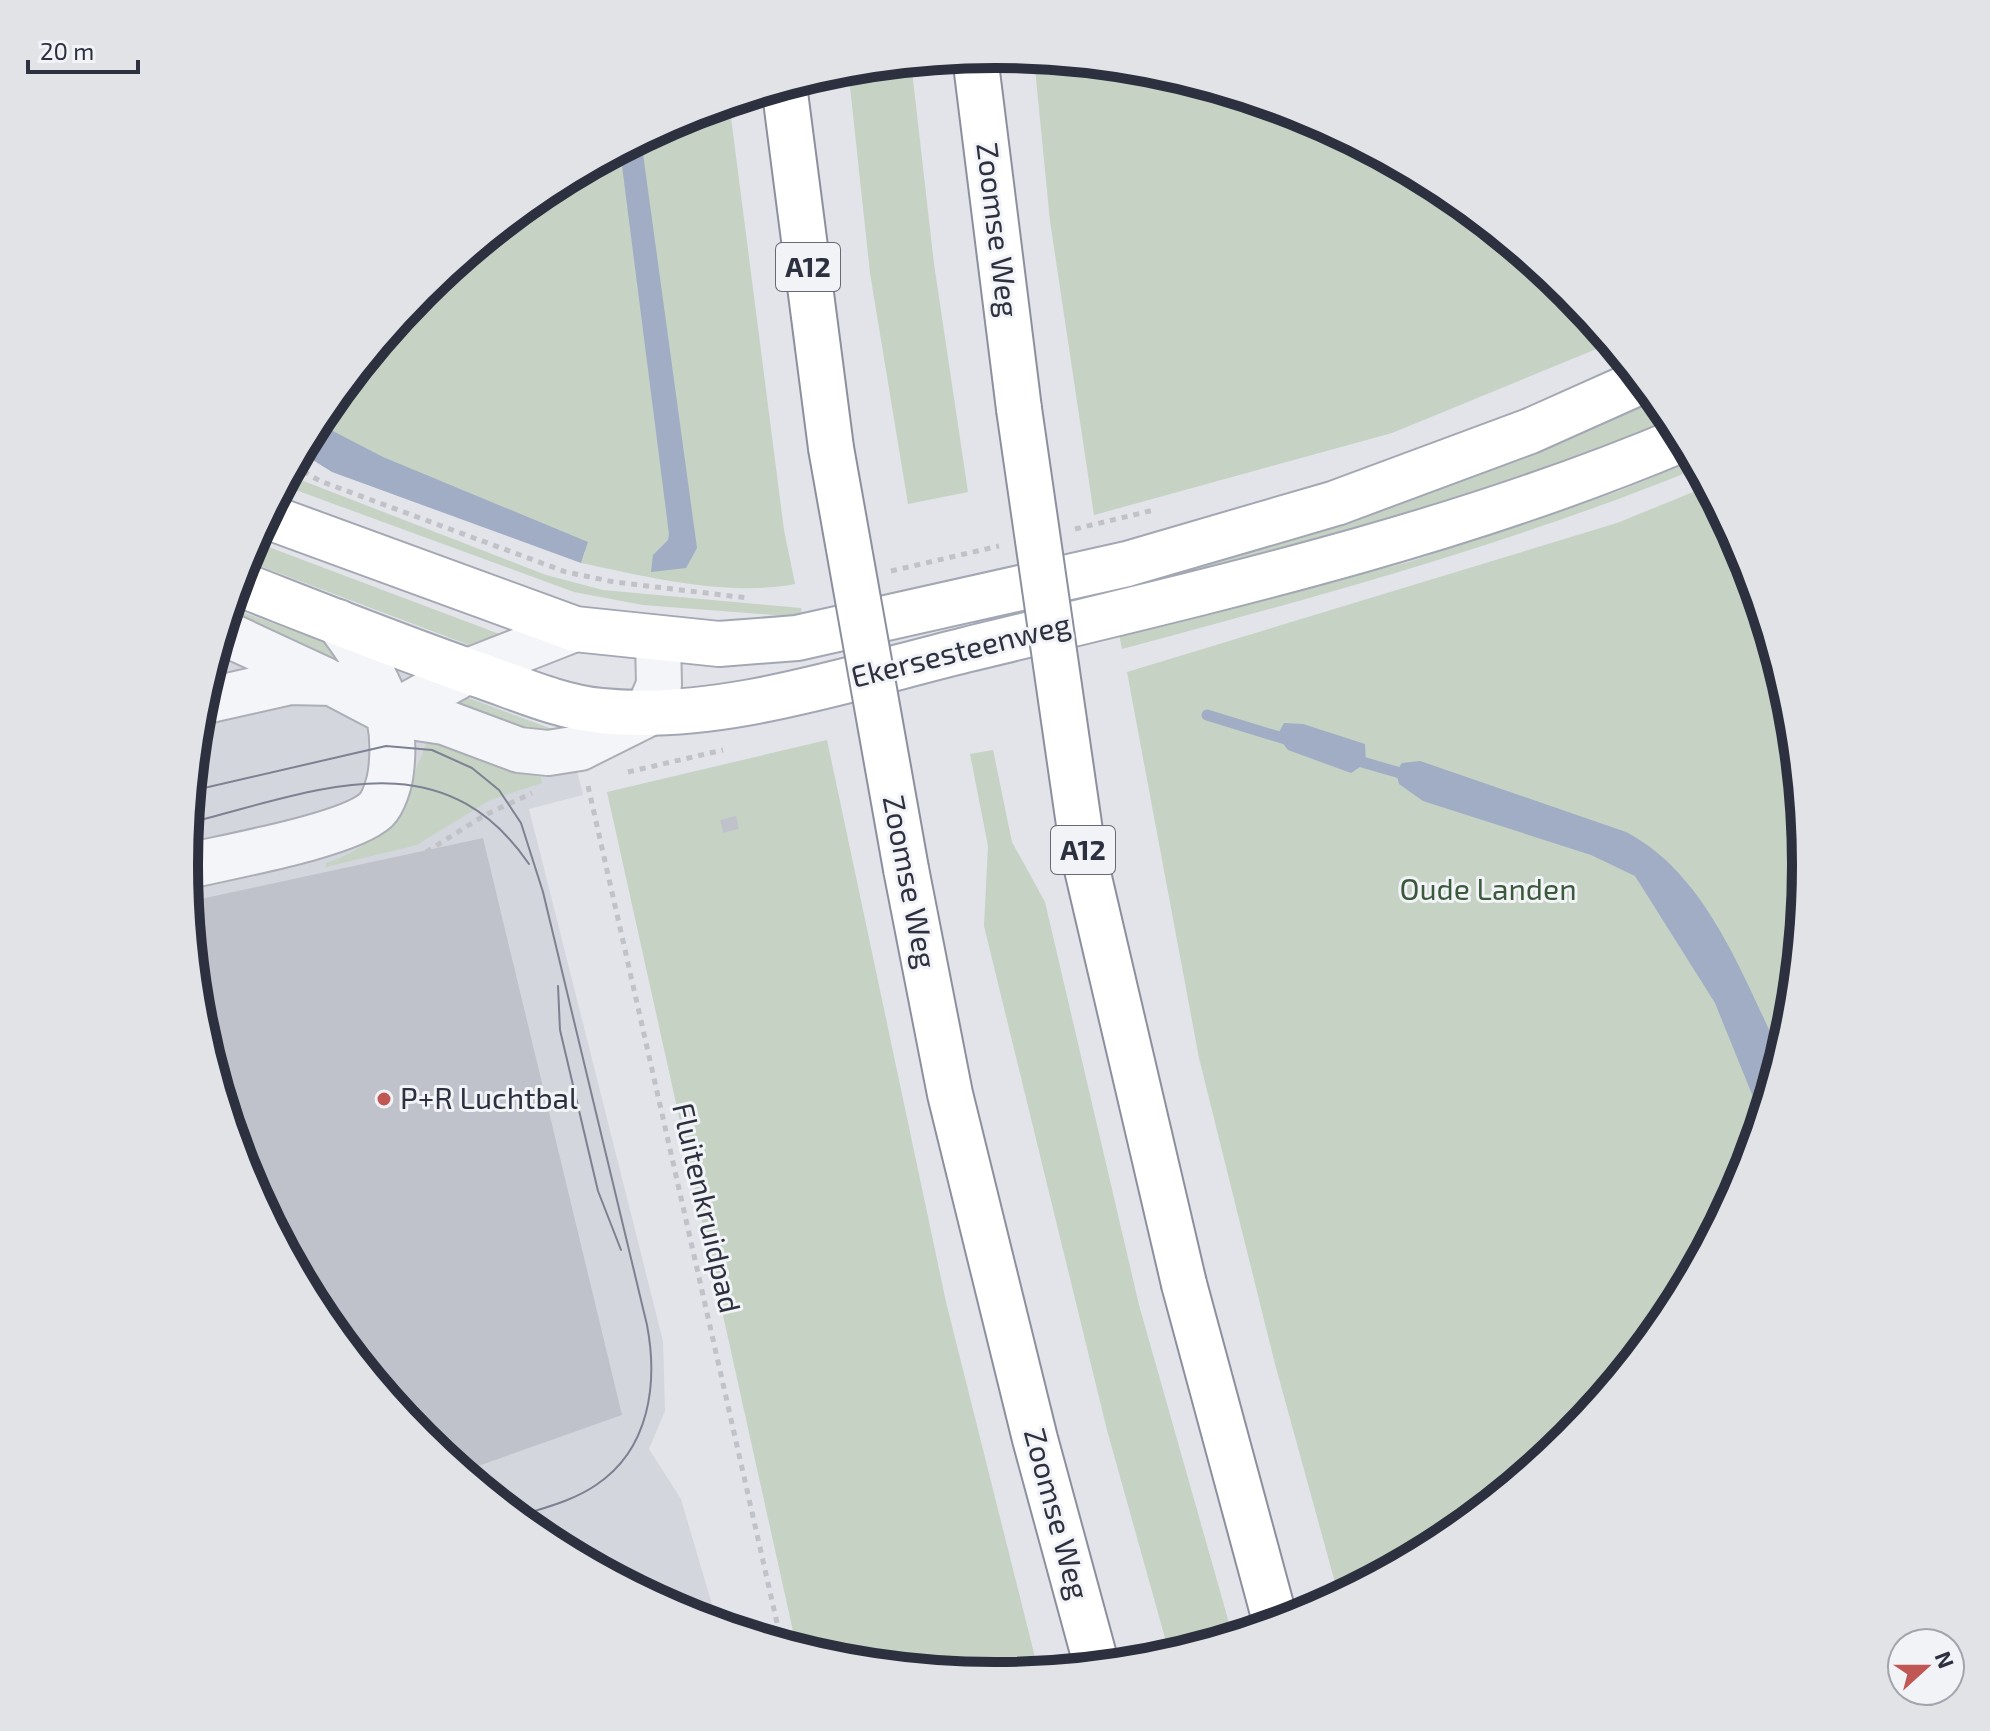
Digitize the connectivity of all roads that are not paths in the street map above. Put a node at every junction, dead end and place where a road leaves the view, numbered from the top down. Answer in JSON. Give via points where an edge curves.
{"nodes":[{"id":1,"x":977,"y":69,"type":"edge"},
{"id":2,"x":785,"y":96,"type":"edge"},
{"id":3,"x":1632,"y":385,"type":"edge"},
{"id":4,"x":1671,"y":444,"type":"edge"},
{"id":5,"x":277,"y":520,"type":"edge"},
{"id":6,"x":248,"y":587,"type":"edge"},
{"id":7,"x":338,"y":622,"type":"junction"},
{"id":8,"x":575,"y":629,"type":"junction"},
{"id":9,"x":658,"y":640,"type":"junction"},
{"id":10,"x":240,"y":645,"type":"edge"},
{"id":11,"x":468,"y":671,"type":"junction"},
{"id":12,"x":332,"y":683,"type":"junction"},
{"id":13,"x":216,"y":699,"type":"edge"},
{"id":14,"x":391,"y":714,"type":"junction"},
{"id":15,"x":646,"y":715,"type":"junction"},
{"id":16,"x":198,"y":864,"type":"edge"},
{"id":17,"x":1273,"y":1613,"type":"edge"},
{"id":18,"x":1094,"y":1656,"type":"edge"}],
"edges":[{"from":1,"to":17,"type":"main road","name":"Zoomse Weg","number":"A12","bridge":true,"via":[[1083,852],[1184,1284]]},
{"from":2,"to":18,"type":"main road","name":"Zoomse Weg","number":"A12","bridge":true,"via":[[831,448],[950,1094]]},
{"from":3,"to":9,"type":"main road","name":"Ekersesteenweg","via":[[1530,431],[1336,503],[1127,564],[797,638],[719,644]]},
{"from":4,"to":15,"type":"main road","name":"Ekersesteenweg","via":[[1564,486],[1355,554],[825,684]]},
{"from":5,"to":8,"type":"main road","name":"Ekersesteenweg"},
{"from":6,"to":7,"type":"main road","name":"Ekersesteenweg"},
{"from":7,"to":11,"type":"main road","name":"Ekersesteenweg"},
{"from":7,"to":14,"type":"lane","via":[[363,657]]},
{"from":8,"to":9,"type":"main road","name":"Ekersesteenweg"},
{"from":8,"to":11,"type":"lane"},
{"from":9,"to":15,"type":"lane","via":[[659,685]]},
{"from":10,"to":12,"type":"lane"},
{"from":11,"to":14,"type":"lane"},
{"from":11,"to":15,"type":"main road","name":"Ekersesteenweg","via":[[594,711]]},
{"from":12,"to":13,"type":"lane","via":[[290,682]]},
{"from":12,"to":14,"type":"lane"},
{"from":14,"to":15,"type":"lane","via":[[444,722],[519,750],[548,753],[580,748]]},
{"from":14,"to":16,"type":"lane","via":[[395,746],[390,781],[377,809],[310,837]]}]}
